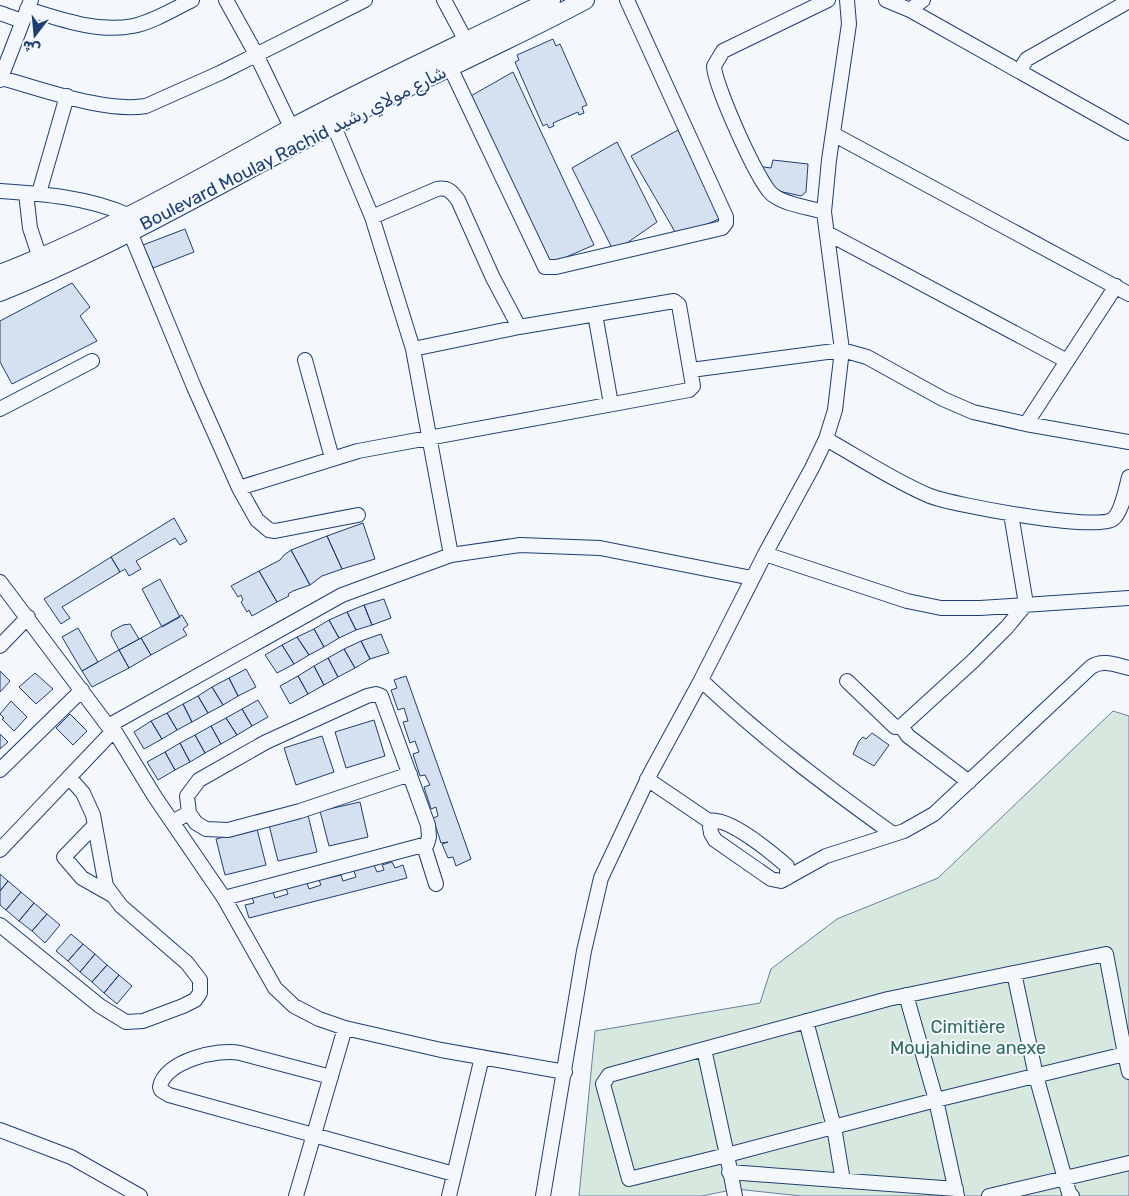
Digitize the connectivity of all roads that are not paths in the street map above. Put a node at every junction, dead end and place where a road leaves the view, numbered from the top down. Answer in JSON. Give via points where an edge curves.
{"nodes":[{"id":1,"x":192,"y":0,"type":"edge"},
{"id":2,"x":226,"y":0,"type":"edge"},
{"id":3,"x":366,"y":0,"type":"edge"},
{"id":4,"x":444,"y":0,"type":"edge"},
{"id":5,"x":551,"y":0,"type":"edge"},
{"id":6,"x":585,"y":0,"type":"edge"},
{"id":7,"x":627,"y":0,"type":"edge"},
{"id":8,"x":828,"y":0,"type":"edge"},
{"id":9,"x":847,"y":0,"type":"edge"},
{"id":10,"x":886,"y":0,"type":"edge"},
{"id":11,"x":923,"y":0,"type":"edge"},
{"id":12,"x":1129,"y":1,"type":"edge"},
{"id":13,"x":27,"y":10,"type":"edge"},
{"id":14,"x":910,"y":10,"type":"junction"},
{"id":15,"x":0,"y":13,"type":"edge"},
{"id":16,"x":466,"y":41,"type":"junction"},
{"id":17,"x":256,"y":54,"type":"junction"},
{"id":18,"x":450,"y":67,"type":"junction"},
{"id":19,"x":1019,"y":71,"type":"junction"},
{"id":20,"x":0,"y":79,"type":"edge"},
{"id":21,"x":67,"y":96,"type":"junction"},
{"id":22,"x":334,"y":124,"type":"junction"},
{"id":23,"x":292,"y":129,"type":"junction"},
{"id":24,"x":1129,"y":133,"type":"edge"},
{"id":25,"x":833,"y":134,"type":"junction"},
{"id":26,"x":0,"y":191,"type":"edge"},
{"id":27,"x":32,"y":193,"type":"junction"},
{"id":28,"x":824,"y":212,"type":"junction"},
{"id":29,"x":372,"y":218,"type":"junction"},
{"id":30,"x":129,"y":224,"type":"junction"},
{"id":31,"x":827,"y":232,"type":"junction"},
{"id":32,"x":40,"y":258,"type":"junction"},
{"id":33,"x":0,"y":274,"type":"edge"},
{"id":34,"x":1116,"y":286,"type":"junction"},
{"id":35,"x":0,"y":292,"type":"edge"},
{"id":36,"x":1129,"y":294,"type":"edge"},
{"id":37,"x":595,"y":314,"type":"junction"},
{"id":38,"x":519,"y":327,"type":"junction"},
{"id":39,"x":413,"y":349,"type":"junction"},
{"id":40,"x":842,"y":350,"type":"junction"},
{"id":41,"x":305,"y":360,"type":"dead end"},
{"id":42,"x":92,"y":361,"type":"dead end"},
{"id":43,"x":1067,"y":361,"type":"junction"},
{"id":44,"x":691,"y":370,"type":"junction"},
{"id":45,"x":611,"y":404,"type":"junction"},
{"id":46,"x":0,"y":409,"type":"edge"},
{"id":47,"x":1026,"y":424,"type":"junction"},
{"id":48,"x":430,"y":437,"type":"junction"},
{"id":49,"x":826,"y":439,"type":"junction"},
{"id":50,"x":1129,"y":442,"type":"edge"},
{"id":51,"x":332,"y":458,"type":"junction"},
{"id":52,"x":1129,"y":477,"type":"edge"},
{"id":53,"x":239,"y":488,"type":"junction"},
{"id":54,"x":1011,"y":514,"type":"junction"},
{"id":55,"x":358,"y":515,"type":"dead end"},
{"id":56,"x":764,"y":554,"type":"junction"},
{"id":57,"x":451,"y":555,"type":"junction"},
{"id":58,"x":752,"y":578,"type":"junction"},
{"id":59,"x":0,"y":582,"type":"edge"},
{"id":60,"x":1129,"y":598,"type":"edge"},
{"id":61,"x":1026,"y":604,"type":"junction"},
{"id":62,"x":28,"y":617,"type":"junction"},
{"id":63,"x":0,"y":646,"type":"edge"},
{"id":64,"x":1129,"y":668,"type":"edge"},
{"id":65,"x":701,"y":680,"type":"junction"},
{"id":66,"x":847,"y":681,"type":"dead end"},
{"id":67,"x":82,"y":690,"type":"junction"},
{"id":68,"x":904,"y":726,"type":"junction"},
{"id":69,"x":111,"y":728,"type":"junction"},
{"id":70,"x":0,"y":770,"type":"edge"},
{"id":71,"x":410,"y":774,"type":"junction"},
{"id":72,"x":69,"y":777,"type":"junction"},
{"id":73,"x":647,"y":779,"type":"junction"},
{"id":74,"x":969,"y":782,"type":"junction"},
{"id":75,"x":189,"y":813,"type":"junction"},
{"id":76,"x":709,"y":821,"type":"junction"},
{"id":77,"x":172,"y":822,"type":"junction"},
{"id":78,"x":94,"y":826,"type":"junction"},
{"id":79,"x":893,"y":834,"type":"junction"},
{"id":80,"x":424,"y":846,"type":"junction"},
{"id":81,"x":0,"y":850,"type":"edge"},
{"id":82,"x":787,"y":878,"type":"junction"},
{"id":83,"x":436,"y":884,"type":"dead end"},
{"id":84,"x":112,"y":895,"type":"junction"},
{"id":85,"x":224,"y":898,"type":"junction"},
{"id":86,"x":0,"y":925,"type":"edge"},
{"id":87,"x":1014,"y":973,"type":"junction"},
{"id":88,"x":906,"y":995,"type":"junction"},
{"id":89,"x":806,"y":1021,"type":"junction"},
{"id":90,"x":345,"y":1028,"type":"junction"},
{"id":91,"x":704,"y":1049,"type":"junction"},
{"id":92,"x":1125,"y":1054,"type":"junction"},
{"id":93,"x":482,"y":1057,"type":"junction"},
{"id":94,"x":565,"y":1072,"type":"junction"},
{"id":95,"x":1129,"y":1072,"type":"edge"},
{"id":96,"x":1036,"y":1076,"type":"junction"},
{"id":97,"x":331,"y":1077,"type":"junction"},
{"id":98,"x":936,"y":1100,"type":"junction"},
{"id":99,"x":834,"y":1127,"type":"junction"},
{"id":100,"x":0,"y":1130,"type":"edge"},
{"id":101,"x":315,"y":1136,"type":"junction"},
{"id":102,"x":727,"y":1155,"type":"junction"},
{"id":103,"x":1129,"y":1163,"type":"edge"},
{"id":104,"x":729,"y":1172,"type":"junction"},
{"id":105,"x":454,"y":1174,"type":"junction"},
{"id":106,"x":1065,"y":1180,"type":"junction"},
{"id":107,"x":843,"y":1181,"type":"junction"},
{"id":108,"x":119,"y":1190,"type":"edge"},
{"id":109,"x":956,"y":1193,"type":"edge"},
{"id":110,"x":301,"y":1194,"type":"edge"},
{"id":111,"x":140,"y":1196,"type":"edge"},
{"id":112,"x":449,"y":1196,"type":"edge"},
{"id":113,"x":543,"y":1196,"type":"edge"},
{"id":114,"x":735,"y":1196,"type":"edge"},
{"id":115,"x":989,"y":1196,"type":"edge"},
{"id":116,"x":1072,"y":1196,"type":"edge"}],
"edges":[{"from":1,"to":13,"type":"street","via":[[132,26],[98,26]]},
{"from":2,"to":17,"type":"street"},
{"from":3,"to":17,"type":"street"},
{"from":4,"to":16,"type":"street"},
{"from":5,"to":16,"type":"main road","name":"Boulevard Moulay Rachid شارع مولاي رشيد"},
{"from":6,"to":18,"type":"main road","name":"Boulevard Moulay Rachid شارع مولاي رشيد"},
{"from":7,"to":18,"type":"street","via":[[726,217],[722,228],[545,267]]},
{"from":8,"to":28,"type":"street","via":[[723,51],[714,66],[720,88],[765,188],[781,199]]},
{"from":9,"to":25,"type":"street","via":[[849,24]]},
{"from":10,"to":14,"type":"street"},
{"from":11,"to":14,"type":"street"},
{"from":12,"to":19,"type":"street","via":[[1027,59]]},
{"from":13,"to":15,"type":"street"},
{"from":13,"to":20,"type":"street"},
{"from":14,"to":19,"type":"street"},
{"from":16,"to":23,"type":"main road","name":"Boulevard Moulay Rachid شارع مولاي رشيد"},
{"from":17,"to":21,"type":"street","via":[[146,106],[121,107]]},
{"from":17,"to":23,"type":"street"},
{"from":18,"to":22,"type":"main road","name":"Boulevard Moulay Rachid شارع مولاي رشيد"},
{"from":19,"to":24,"type":"street"},
{"from":20,"to":21,"type":"street"},
{"from":21,"to":27,"type":"street"},
{"from":22,"to":29,"type":"street"},
{"from":22,"to":30,"type":"main road","name":"Boulevard Moulay Rachid شارع مولاي رشيد","via":[[241,175]]},
{"from":23,"to":30,"type":"main road","name":"Boulevard Moulay Rachid شارع مولاي رشيد"},
{"from":25,"to":28,"type":"street"},
{"from":25,"to":34,"type":"street"},
{"from":26,"to":27,"type":"street"},
{"from":27,"to":30,"type":"street","via":[[89,201]]},
{"from":27,"to":32,"type":"street","via":[[30,228]]},
{"from":28,"to":31,"type":"street"},
{"from":29,"to":38,"type":"street","via":[[437,188],[451,191]]},
{"from":29,"to":39,"type":"street"},
{"from":30,"to":32,"type":"main road","name":"Boulevard Moulay Rachid شارع مولاي رشيد"},
{"from":30,"to":35,"type":"main road","name":"Boulevard Moulay Rachid شارع مولاي رشيد"},
{"from":30,"to":53,"type":"street","via":[[194,387]]},
{"from":31,"to":40,"type":"street"},
{"from":31,"to":43,"type":"street"},
{"from":32,"to":33,"type":"main road","name":"Boulevard Moulay Rachid شارع مولاي رشيد"},
{"from":34,"to":36,"type":"street"},
{"from":34,"to":43,"type":"street"},
{"from":37,"to":38,"type":"street"},
{"from":37,"to":44,"type":"street","via":[[677,302]]},
{"from":37,"to":45,"type":"street"},
{"from":38,"to":39,"type":"street"},
{"from":39,"to":48,"type":"street"},
{"from":40,"to":44,"type":"street"},
{"from":40,"to":47,"type":"street","via":[[867,357],[958,406],[989,417]]},
{"from":40,"to":49,"type":"street","via":[[839,386]]},
{"from":41,"to":51,"type":"street"},
{"from":42,"to":46,"type":"street"},
{"from":43,"to":47,"type":"street"},
{"from":44,"to":45,"type":"street","via":[[693,386],[689,390]]},
{"from":45,"to":48,"type":"street"},
{"from":47,"to":50,"type":"street"},
{"from":48,"to":51,"type":"street"},
{"from":48,"to":57,"type":"street"},
{"from":49,"to":54,"type":"street","via":[[929,496]]},
{"from":49,"to":56,"type":"street"},
{"from":51,"to":53,"type":"street"},
{"from":52,"to":54,"type":"street","via":[[1122,504],[1115,518],[1108,522],[1089,523]]},
{"from":53,"to":55,"type":"street","via":[[257,520],[268,530]]},
{"from":54,"to":61,"type":"street"},
{"from":56,"to":58,"type":"street"},
{"from":56,"to":61,"type":"street","via":[[907,601],[941,608]]},
{"from":57,"to":58,"type":"street","via":[[520,545],[600,548]]},
{"from":57,"to":69,"type":"street","via":[[342,595]]},
{"from":58,"to":65,"type":"street"},
{"from":59,"to":62,"type":"street"},
{"from":60,"to":61,"type":"street"},
{"from":61,"to":68,"type":"street","via":[[980,654]]},
{"from":62,"to":63,"type":"street"},
{"from":62,"to":67,"type":"street"},
{"from":64,"to":74,"type":"street","via":[[1097,663],[1091,667]]},
{"from":65,"to":73,"type":"street"},
{"from":65,"to":79,"type":"street","via":[[798,765]]},
{"from":66,"to":68,"type":"street","via":[[895,727]]},
{"from":67,"to":69,"type":"street"},
{"from":67,"to":70,"type":"street"},
{"from":68,"to":74,"type":"street","via":[[908,736]]},
{"from":69,"to":72,"type":"street"},
{"from":69,"to":77,"type":"street"},
{"from":71,"to":75,"type":"street","via":[[300,811],[228,830],[206,829]]},
{"from":71,"to":75,"type":"street","via":[[381,696],[374,694],[266,742],[199,780],[187,796]]},
{"from":71,"to":80,"type":"street","via":[[428,825],[428,841]]},
{"from":72,"to":78,"type":"street","via":[[83,793],[93,815]]},
{"from":72,"to":81,"type":"street"},
{"from":73,"to":76,"type":"street"},
{"from":73,"to":94,"type":"street","via":[[610,857],[596,896]]},
{"from":74,"to":79,"type":"street","via":[[934,814]]},
{"from":75,"to":77,"type":"street"},
{"from":76,"to":82,"type":"street","via":[[724,822],[769,851],[787,866]]},
{"from":76,"to":82,"type":"street","via":[[715,840],[771,879],[781,881]]},
{"from":77,"to":85,"type":"street"},
{"from":78,"to":84,"type":"street","via":[[106,886]]},
{"from":78,"to":84,"type":"street","via":[[64,857],[82,878]]},
{"from":79,"to":82,"type":"street","via":[[826,856]]},
{"from":80,"to":83,"type":"street"},
{"from":80,"to":85,"type":"street"},
{"from":84,"to":86,"type":"street","via":[[187,963],[200,980],[200,993],[195,1000],[135,1023],[119,1019]]},
{"from":85,"to":90,"type":"street","via":[[263,968],[284,998],[306,1014]]},
{"from":87,"to":88,"type":"street"},
{"from":87,"to":92,"type":"street","via":[[1106,954]]},
{"from":87,"to":96,"type":"street"},
{"from":88,"to":89,"type":"street"},
{"from":88,"to":98,"type":"street"},
{"from":89,"to":91,"type":"street"},
{"from":89,"to":99,"type":"street"},
{"from":90,"to":93,"type":"street"},
{"from":90,"to":97,"type":"street"},
{"from":91,"to":102,"type":"street"},
{"from":91,"to":102,"type":"street","via":[[609,1075],[603,1084],[629,1179]]},
{"from":92,"to":95,"type":"street"},
{"from":92,"to":96,"type":"street"},
{"from":93,"to":94,"type":"street"},
{"from":93,"to":105,"type":"street"},
{"from":94,"to":113,"type":"street"},
{"from":96,"to":98,"type":"street"},
{"from":96,"to":106,"type":"street"},
{"from":97,"to":101,"type":"street"},
{"from":97,"to":101,"type":"street","via":[[225,1051],[178,1065],[160,1083],[161,1090],[169,1095]]},
{"from":98,"to":99,"type":"street"},
{"from":98,"to":109,"type":"street"},
{"from":99,"to":102,"type":"street"},
{"from":99,"to":107,"type":"street"},
{"from":100,"to":108,"type":"street","via":[[53,1149]]},
{"from":101,"to":105,"type":"street"},
{"from":101,"to":110,"type":"street"},
{"from":102,"to":104,"type":"street"},
{"from":103,"to":106,"type":"street"},
{"from":104,"to":107,"type":"street"},
{"from":104,"to":114,"type":"street"},
{"from":105,"to":112,"type":"street"},
{"from":106,"to":115,"type":"street"},
{"from":106,"to":116,"type":"street"},
{"from":107,"to":109,"type":"street"},
{"from":108,"to":111,"type":"street"}]}
